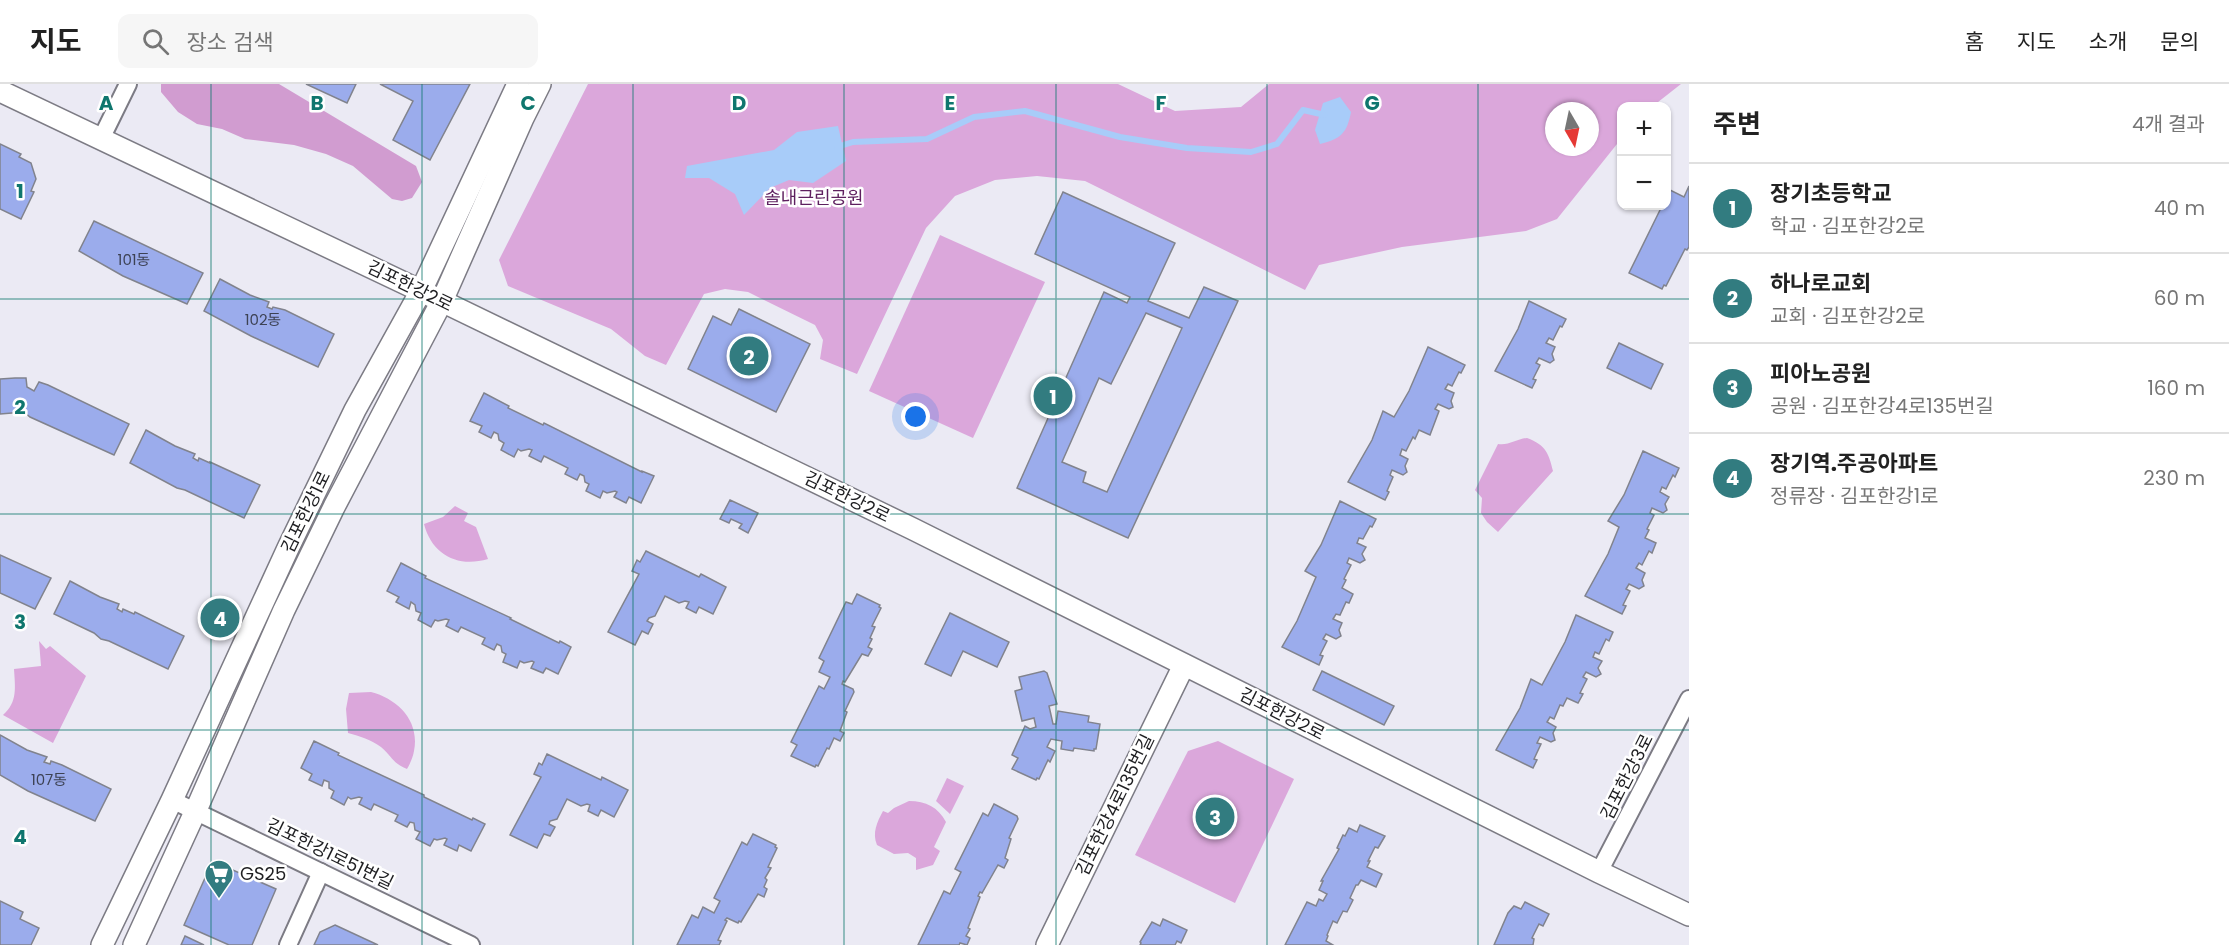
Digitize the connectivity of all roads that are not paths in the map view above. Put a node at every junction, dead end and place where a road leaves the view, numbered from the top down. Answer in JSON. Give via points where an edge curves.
{"nodes":[{"id":1,"x":128,"y":84,"type":"edge"},
{"id":2,"x":518,"y":84,"type":"edge"},
{"id":3,"x":540,"y":84,"type":"edge"},
{"id":4,"x":0,"y":91,"type":"edge"},
{"id":5,"x":101,"y":139,"type":"junction"},
{"id":6,"x":421,"y":291,"type":"junction"},
{"id":7,"x":442,"y":301,"type":"junction"},
{"id":8,"x":1184,"y":665,"type":"junction"},
{"id":9,"x":1689,"y":699,"type":"edge"},
{"id":10,"x":172,"y":800,"type":"junction"},
{"id":11,"x":196,"y":810,"type":"junction"},
{"id":12,"x":321,"y":872,"type":"junction"},
{"id":13,"x":1599,"y":872,"type":"junction"},
{"id":14,"x":1689,"y":915,"type":"edge"},
{"id":15,"x":102,"y":945,"type":"edge"},
{"id":16,"x":134,"y":945,"type":"edge"},
{"id":17,"x":288,"y":945,"type":"edge"},
{"id":18,"x":471,"y":945,"type":"edge"},
{"id":19,"x":1047,"y":945,"type":"edge"}],
"edges":[{"from":1,"to":5,"type":"street"},
{"from":2,"to":6,"type":"street","name":"김포한강1로"},
{"from":3,"to":7,"type":"street","name":"김포한강1로"},
{"from":4,"to":5,"type":"street","name":"김포한강2로"},
{"from":5,"to":6,"type":"street","name":"김포한강2로"},
{"from":6,"to":7,"type":"street","name":"김포한강2로"},
{"from":6,"to":10,"type":"street","name":"김포한강1로","via":[[345,430]]},
{"from":7,"to":8,"type":"street","name":"김포한강2로"},
{"from":7,"to":11,"type":"street","name":"김포한강1로","via":[[378,419],[284,610]]},
{"from":8,"to":13,"type":"street","name":"김포한강2로"},
{"from":8,"to":19,"type":"street","name":"김포한강4로135번길"},
{"from":9,"to":13,"type":"street","name":"김포한강3로"},
{"from":10,"to":11,"type":"street","name":"김포한강1로51번길"},
{"from":10,"to":15,"type":"street","name":"김포한강1로"},
{"from":11,"to":12,"type":"street","name":"김포한강1로51번길"},
{"from":11,"to":16,"type":"street","name":"김포한강1로"},
{"from":12,"to":17,"type":"street"},
{"from":12,"to":18,"type":"street","name":"김포한강1로51번길"},
{"from":13,"to":14,"type":"street","name":"김포한강2로"}]}
